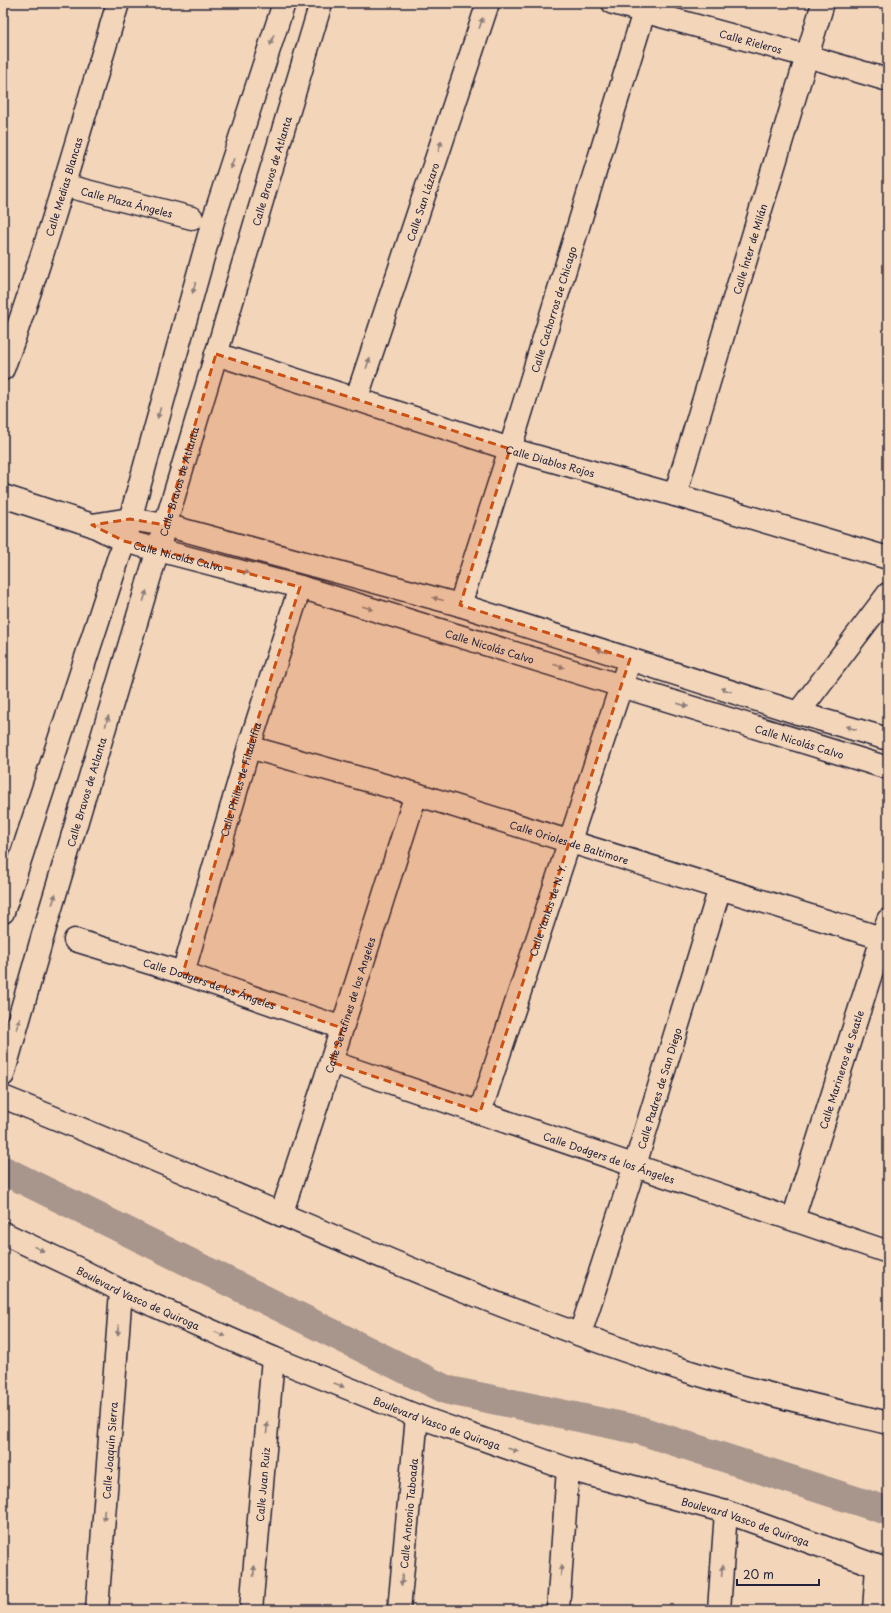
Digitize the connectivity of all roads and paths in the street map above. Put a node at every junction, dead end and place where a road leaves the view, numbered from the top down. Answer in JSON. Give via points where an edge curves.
{"nodes":[{"id":1,"x":118,"y":3,"type":"edge"},
{"id":2,"x":284,"y":3,"type":"edge"},
{"id":3,"x":321,"y":3,"type":"edge"},
{"id":4,"x":488,"y":3,"type":"edge"},
{"id":5,"x":613,"y":3,"type":"edge"},
{"id":6,"x":822,"y":3,"type":"edge"},
{"id":7,"x":644,"y":12,"type":"junction"},
{"id":8,"x":807,"y":56,"type":"junction"},
{"id":9,"x":888,"y":80,"type":"edge"},
{"id":10,"x":63,"y":185,"type":"junction"},
{"id":11,"x":192,"y":218,"type":"dead end"},
{"id":12,"x":10,"y":328,"type":"edge"},
{"id":13,"x":216,"y":354,"type":"junction"},
{"id":14,"x":3,"y":369,"type":"edge"},
{"id":15,"x":356,"y":400,"type":"junction"},
{"id":16,"x":510,"y":449,"type":"junction"},
{"id":17,"x":675,"y":495,"type":"junction"},
{"id":18,"x":3,"y":496,"type":"edge"},
{"id":19,"x":130,"y":519,"type":"junction"},
{"id":20,"x":92,"y":525,"type":"junction"},
{"id":21,"x":165,"y":525,"type":"junction"},
{"id":22,"x":124,"y":541,"type":"junction"},
{"id":23,"x":158,"y":551,"type":"junction"},
{"id":24,"x":888,"y":558,"type":"edge"},
{"id":25,"x":300,"y":587,"type":"junction"},
{"id":26,"x":888,"y":594,"type":"edge"},
{"id":27,"x":460,"y":605,"type":"junction"},
{"id":28,"x":630,"y":660,"type":"junction"},
{"id":29,"x":622,"y":686,"type":"junction"},
{"id":30,"x":798,"y":713,"type":"junction"},
{"id":31,"x":888,"y":739,"type":"edge"},
{"id":32,"x":249,"y":748,"type":"junction"},
{"id":33,"x":888,"y":768,"type":"edge"},
{"id":34,"x":416,"y":794,"type":"junction"},
{"id":35,"x":570,"y":843,"type":"junction"},
{"id":36,"x":720,"y":888,"type":"junction"},
{"id":37,"x":3,"y":912,"type":"edge"},
{"id":38,"x":886,"y":933,"type":"edge"},
{"id":39,"x":75,"y":940,"type":"dead end"},
{"id":40,"x":183,"y":973,"type":"junction"},
{"id":41,"x":342,"y":1028,"type":"junction"},
{"id":42,"x":331,"y":1062,"type":"junction"},
{"id":43,"x":3,"y":1075,"type":"edge"},
{"id":44,"x":3,"y":1097,"type":"edge"},
{"id":45,"x":480,"y":1112,"type":"junction"},
{"id":46,"x":635,"y":1165,"type":"junction"},
{"id":47,"x":281,"y":1215,"type":"junction"},
{"id":48,"x":793,"y":1219,"type":"junction"},
{"id":49,"x":3,"y":1233,"type":"edge"},
{"id":50,"x":888,"y":1252,"type":"edge"},
{"id":51,"x":121,"y":1291,"type":"junction"},
{"id":52,"x":580,"y":1334,"type":"junction"},
{"id":53,"x":273,"y":1358,"type":"junction"},
{"id":54,"x":417,"y":1416,"type":"junction"},
{"id":55,"x":888,"y":1423,"type":"edge"},
{"id":56,"x":568,"y":1469,"type":"junction"},
{"id":57,"x":726,"y":1512,"type":"junction"},
{"id":58,"x":882,"y":1569,"type":"edge"},
{"id":59,"x":97,"y":1610,"type":"edge"},
{"id":60,"x":251,"y":1610,"type":"edge"},
{"id":61,"x":399,"y":1610,"type":"edge"},
{"id":62,"x":558,"y":1610,"type":"edge"},
{"id":63,"x":719,"y":1610,"type":"edge"},
{"id":64,"x":874,"y":1610,"type":"edge"}],
"edges":[{"from":1,"to":10,"type":"street","name":"Calle Medias Blancas"},
{"from":2,"to":19,"type":"street","one_way":true,"via":[[213,221]]},
{"from":3,"to":13,"type":"street","name":"Calle Bravos de Atlanta"},
{"from":15,"to":4,"type":"street","name":"Calle San Lázaro","one_way":true},
{"from":5,"to":7,"type":"street","name":"Calle Rieleros"},
{"from":6,"to":8,"type":"street","name":"Calle Ínter de Milán"},
{"from":7,"to":8,"type":"street","name":"Calle Rieleros"},
{"from":7,"to":16,"type":"street","name":"Calle Cachorros de Chicago"},
{"from":8,"to":9,"type":"street","name":"Calle Rieleros"},
{"from":8,"to":17,"type":"street","name":"Calle Ínter de Milán"},
{"from":10,"to":11,"type":"street","name":"Calle Plaza Ángeles"},
{"from":10,"to":12,"type":"street","name":"Calle Medias Blancas"},
{"from":12,"to":14,"type":"street","name":"Calle Medias Blancas"},
{"from":13,"to":15,"type":"street","name":"Calle Diablos Rojos"},
{"from":13,"to":21,"type":"street","name":"Calle Bravos de Atlanta"},
{"from":15,"to":16,"type":"street","name":"Calle Diablos Rojos"},
{"from":16,"to":17,"type":"street","name":"Calle Diablos Rojos"},
{"from":16,"to":27,"type":"street","name":"Calle Cachorros de Chicago"},
{"from":17,"to":24,"type":"street","name":"Calle Diablos Rojos"},
{"from":18,"to":20,"type":"street","name":"Calle Nicolás Calvo"},
{"from":19,"to":20,"type":"street","name":"Calle Nicolás Calvo"},
{"from":19,"to":21,"type":"street","name":"Calle Nicolás Calvo"},
{"from":19,"to":22,"type":"street"},
{"from":20,"to":22,"type":"street","name":"Calle Nicolás Calvo"},
{"from":21,"to":23,"type":"street","name":"Calle Bravos de Atlanta"},
{"from":27,"to":21,"type":"street","name":"Calle Nicolás Calvo","one_way":true},
{"from":22,"to":23,"type":"street","name":"Calle Nicolás Calvo"},
{"from":22,"to":37,"type":"street"},
{"from":23,"to":25,"type":"street","name":"Calle Nicolás Calvo","one_way":true},
{"from":43,"to":23,"type":"street","name":"Calle Bravos de Atlanta","one_way":true},
{"from":25,"to":29,"type":"street","name":"Calle Nicolás Calvo","one_way":true},
{"from":25,"to":32,"type":"street","name":"Calle Philies de Filadelfia"},
{"from":26,"to":30,"type":"street"},
{"from":28,"to":27,"type":"street","name":"Calle Nicolás Calvo","one_way":true},
{"from":28,"to":29,"type":"street","name":"Calle Yankis de N. Y."},
{"from":30,"to":28,"type":"street","name":"Calle Nicolás Calvo","one_way":true},
{"from":29,"to":33,"type":"street","name":"Calle Nicolás Calvo","one_way":true},
{"from":29,"to":35,"type":"street","name":"Calle Yankis de N. Y."},
{"from":31,"to":30,"type":"street","name":"Calle Nicolás Calvo","one_way":true},
{"from":32,"to":34,"type":"street","name":"Calle Orioles de Baltimore"},
{"from":32,"to":40,"type":"street","name":"Calle Philies de Filadelfia"},
{"from":34,"to":35,"type":"street","name":"Calle Orioles de Baltimore"},
{"from":34,"to":41,"type":"street","name":"Calle Serafines de los Angeles"},
{"from":35,"to":36,"type":"street","name":"Calle Orioles de Baltimore"},
{"from":35,"to":45,"type":"street","name":"Calle Yankis de N. Y."},
{"from":36,"to":38,"type":"street","name":"Calle Orioles de Baltimore"},
{"from":36,"to":46,"type":"street","name":"Calle Padres de San Diego"},
{"from":38,"to":48,"type":"street","name":"Calle Marineros de Seatle"},
{"from":39,"to":40,"type":"street","name":"Calle Dodgers de los Ángeles"},
{"from":40,"to":41,"type":"street","name":"Calle Dodgers de los Ángeles"},
{"from":41,"to":42,"type":"street","name":"Calle Serafines de los Angeles"},
{"from":42,"to":45,"type":"street","name":"Calle Dodgers de los Ángeles"},
{"from":42,"to":47,"type":"street","name":"Calle Serafines de los Angeles"},
{"from":44,"to":47,"type":"street"},
{"from":45,"to":46,"type":"street","name":"Calle Dodgers de los Ángeles"},
{"from":46,"to":48,"type":"street","name":"Calle Dodgers de los Ángeles"},
{"from":46,"to":52,"type":"street","name":"Calle Padres de San Diego"},
{"from":47,"to":52,"type":"street","via":[[469,1292]]},
{"from":48,"to":50,"type":"street","name":"Calle Dodgers de los Ángeles"},
{"from":49,"to":51,"type":"street","name":"Boulevard Vasco de Quiroga","one_way":true},
{"from":51,"to":53,"type":"street","name":"Boulevard Vasco de Quiroga","one_way":true},
{"from":51,"to":59,"type":"street","name":"Calle Joaquín Sierra","one_way":true},
{"from":52,"to":55,"type":"street","via":[[691,1372]]},
{"from":53,"to":54,"type":"street","name":"Boulevard Vasco de Quiroga","one_way":true},
{"from":60,"to":53,"type":"street","name":"Calle Juan Ruiz","one_way":true},
{"from":54,"to":56,"type":"street","name":"Boulevard Vasco de Quiroga","one_way":true},
{"from":54,"to":61,"type":"street","name":"Calle Antonio Taboada","one_way":true},
{"from":56,"to":57,"type":"street","name":"Boulevard Vasco de Quiroga"},
{"from":62,"to":56,"type":"street","one_way":true},
{"from":57,"to":58,"type":"street","name":"Boulevard Vasco de Quiroga"},
{"from":63,"to":57,"type":"street","one_way":true},
{"from":58,"to":64,"type":"street"}]}
